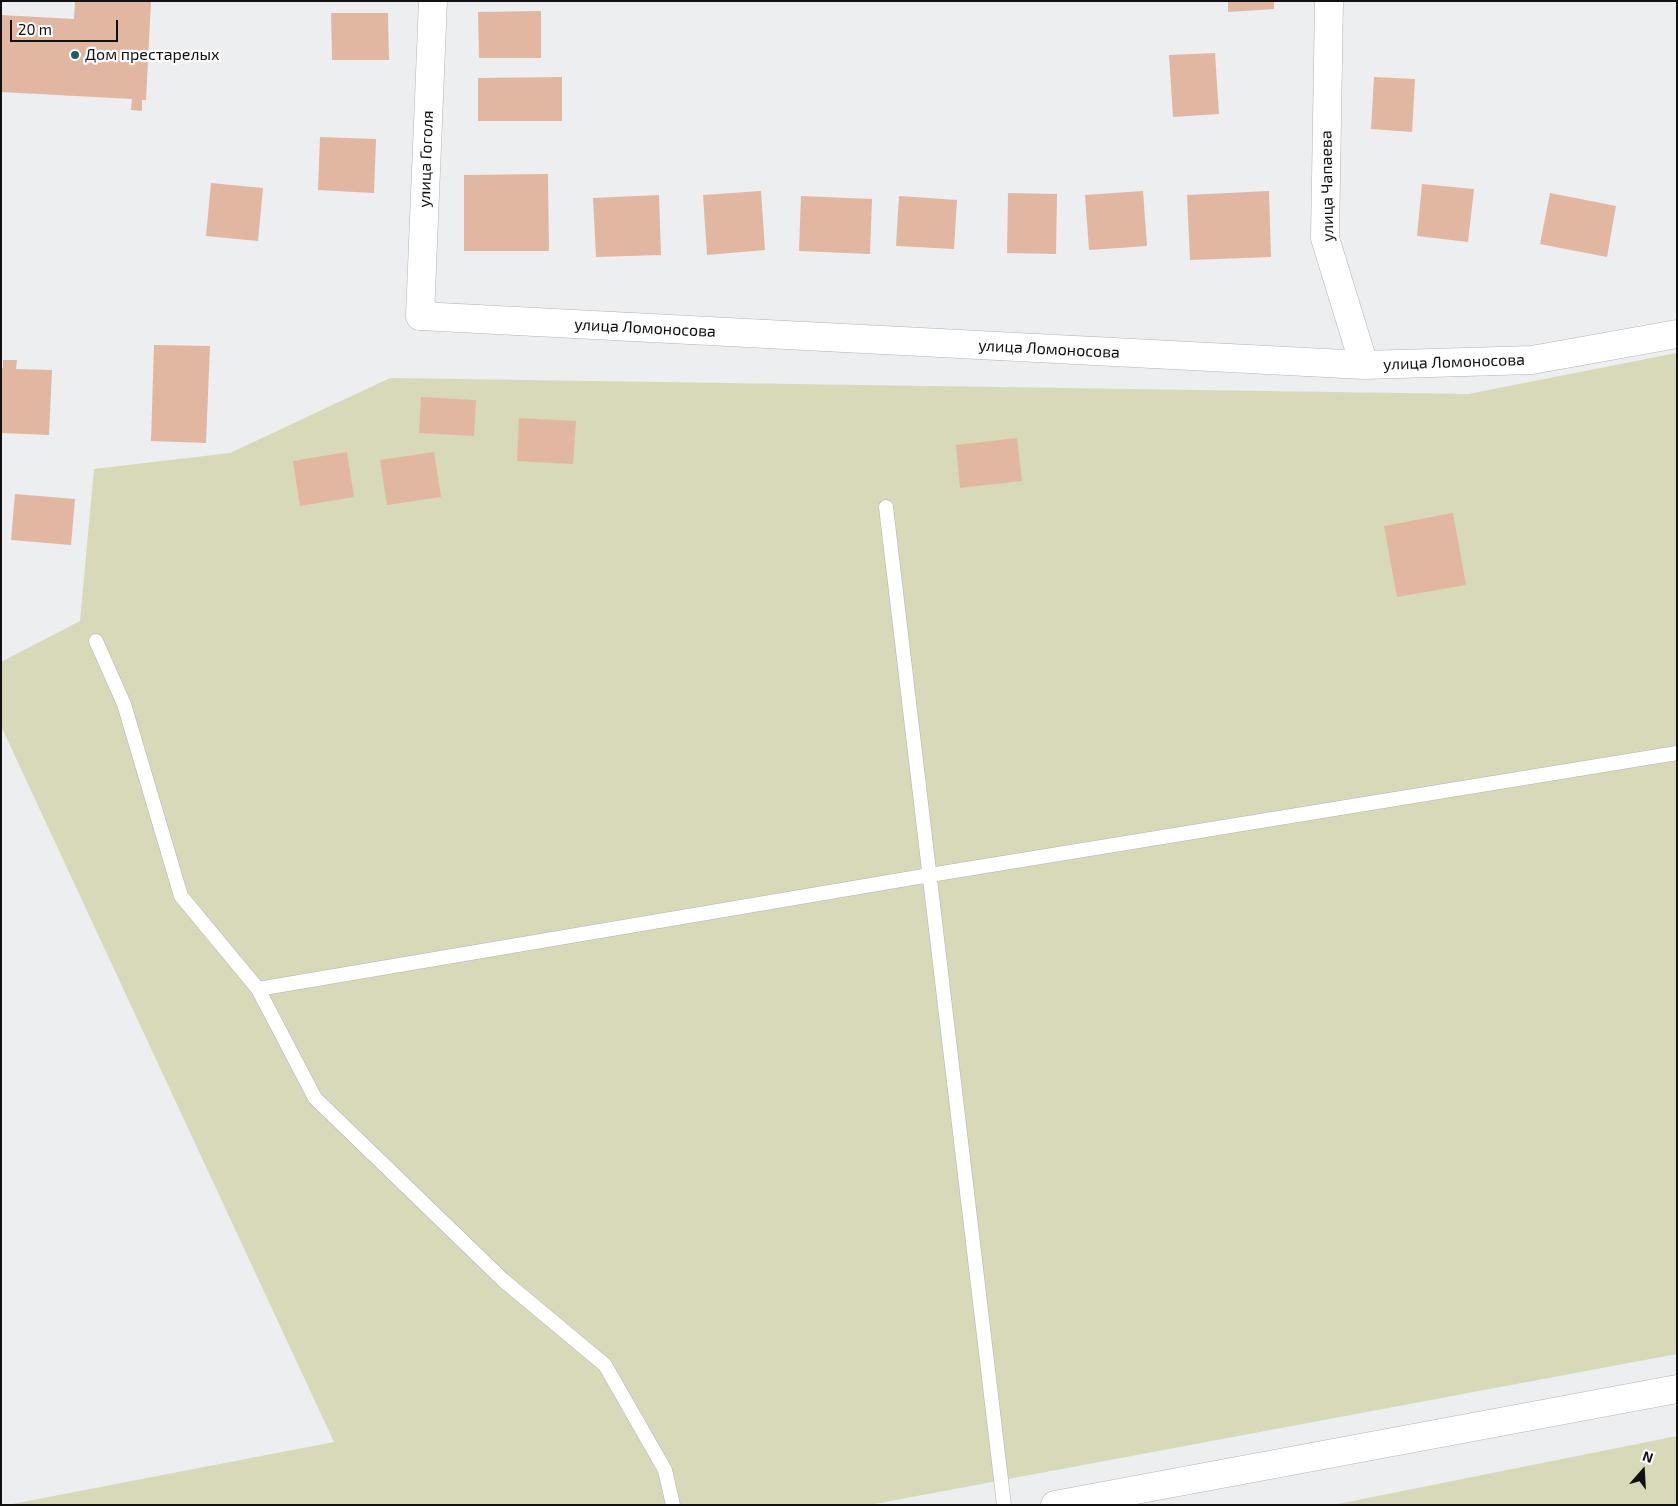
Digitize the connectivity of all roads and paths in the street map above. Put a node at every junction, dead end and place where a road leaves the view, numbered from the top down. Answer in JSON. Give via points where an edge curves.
{"nodes":[{"id":1,"x":433,"y":1,"type":"edge"},
{"id":2,"x":1329,"y":1,"type":"edge"},
{"id":3,"x":420,"y":316,"type":"joint"},
{"id":4,"x":1677,"y":334,"type":"edge"},
{"id":5,"x":1364,"y":365,"type":"junction"},
{"id":6,"x":886,"y":507,"type":"dead end"},
{"id":7,"x":96,"y":641,"type":"dead end"},
{"id":8,"x":1677,"y":753,"type":"edge"},
{"id":9,"x":930,"y":875,"type":"junction"},
{"id":10,"x":258,"y":989,"type":"junction"},
{"id":11,"x":1677,"y":1389,"type":"edge"},
{"id":12,"x":673,"y":1505,"type":"edge"},
{"id":13,"x":1004,"y":1505,"type":"edge"},
{"id":14,"x":1055,"y":1505,"type":"edge"}],
"edges":[{"from":1,"to":3,"type":"street","name":"улица Гоголя"},
{"from":2,"to":5,"type":"street","name":"улица Чапаева","via":[[1325,238]]},
{"from":3,"to":5,"type":"street","name":"улица Ломоносова"},
{"from":4,"to":5,"type":"street","name":"улица Ломоносова","via":[[1532,360]]},
{"from":6,"to":9,"type":"lane"},
{"from":7,"to":10,"type":"lane","via":[[124,704],[181,896]]},
{"from":8,"to":9,"type":"lane"},
{"from":9,"to":10,"type":"lane"},
{"from":9,"to":13,"type":"lane"},
{"from":10,"to":12,"type":"lane","via":[[315,1098],[502,1280],[605,1365],[665,1470]]},
{"from":11,"to":14,"type":"street"}]}
